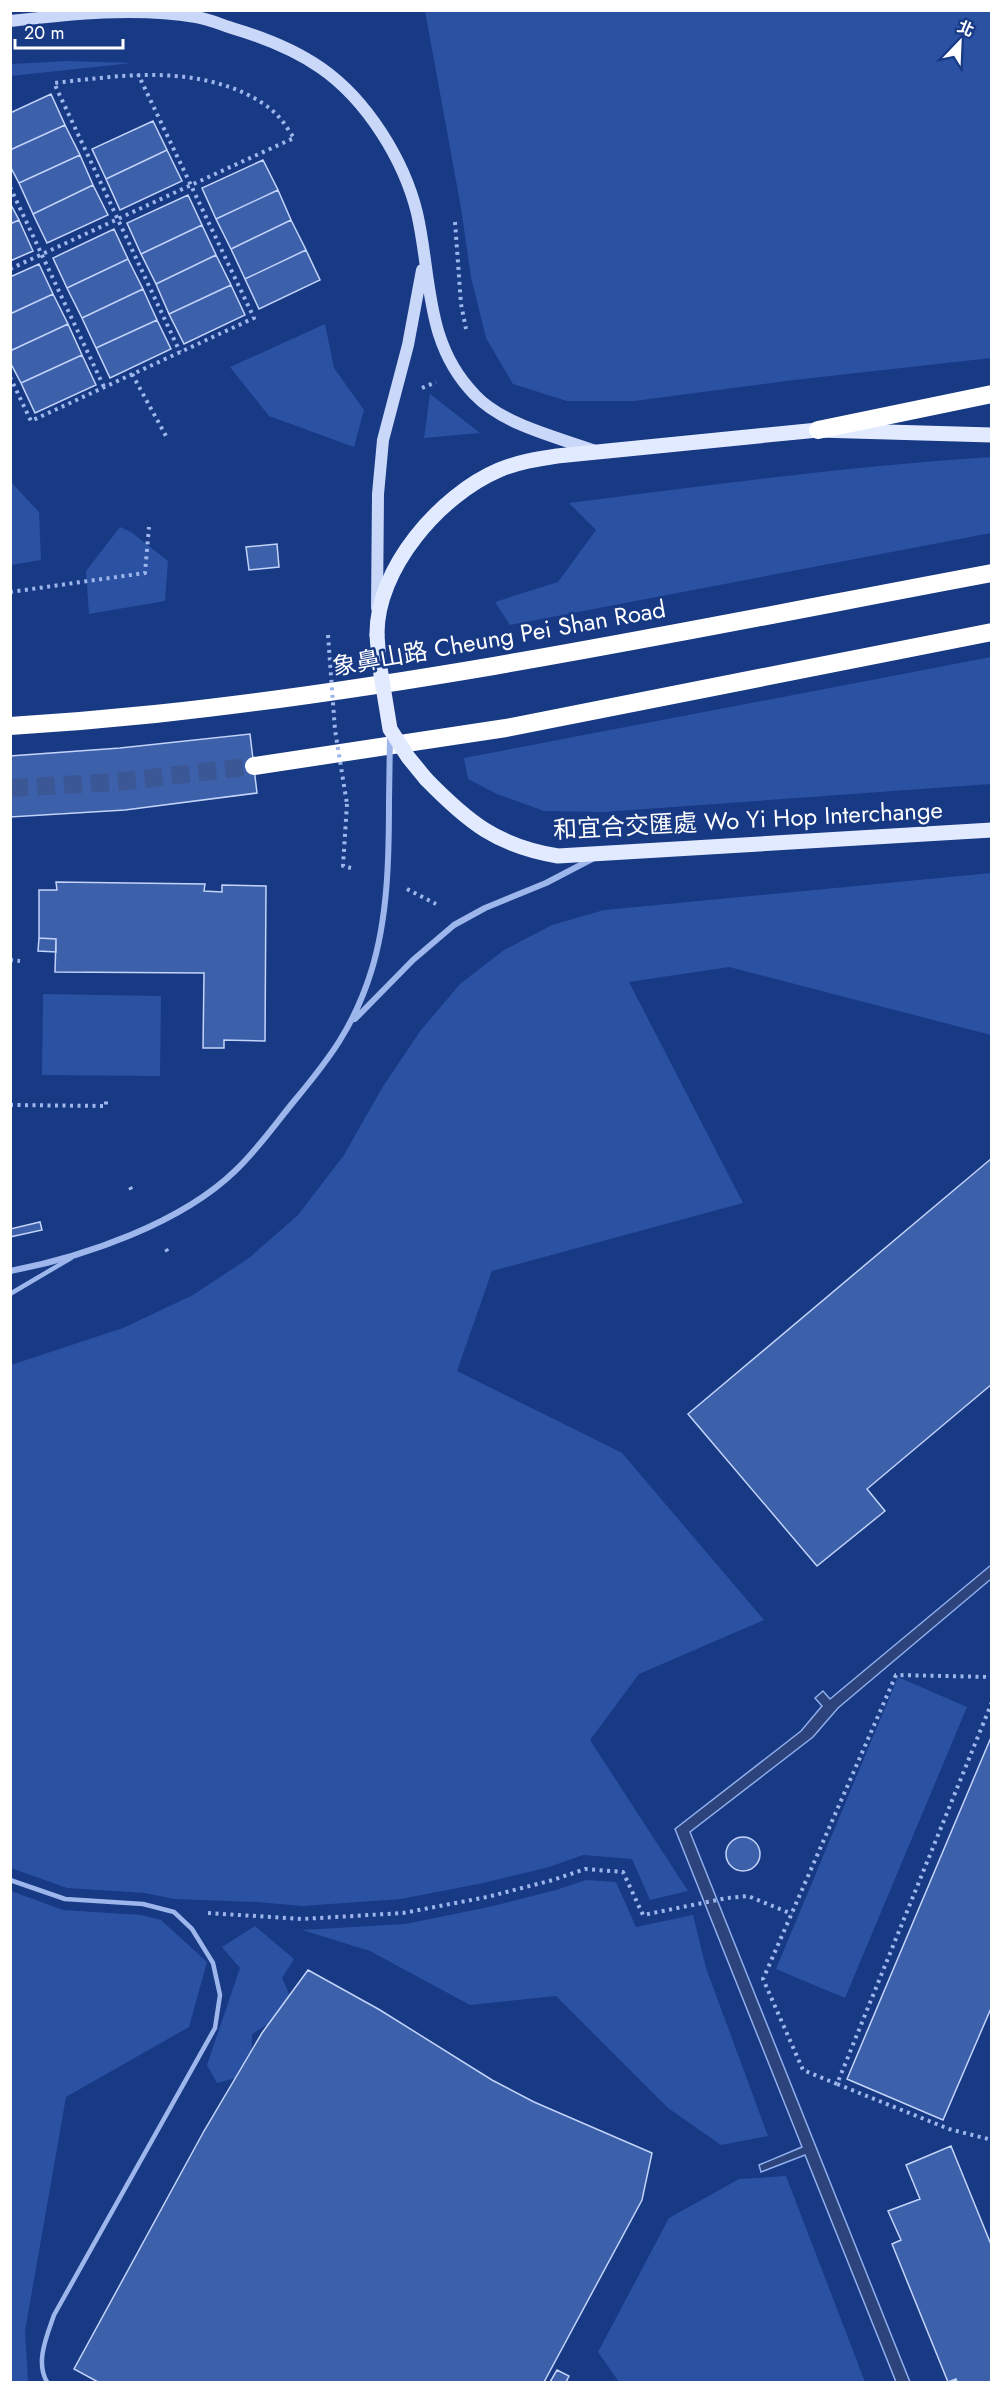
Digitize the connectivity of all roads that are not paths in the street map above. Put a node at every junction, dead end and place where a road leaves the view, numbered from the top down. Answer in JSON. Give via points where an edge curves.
{"nodes":[{"id":1,"x":10,"y":21,"type":"edge"},
{"id":2,"x":424,"y":254,"type":"junction"},
{"id":3,"x":992,"y":394,"type":"edge"},
{"id":4,"x":818,"y":430,"type":"junction"},
{"id":5,"x":992,"y":435,"type":"edge"},
{"id":6,"x":602,"y":453,"type":"junction"},
{"id":7,"x":992,"y":573,"type":"edge"},
{"id":8,"x":377,"y":628,"type":"junction"},
{"id":9,"x":992,"y":632,"type":"edge"},
{"id":10,"x":10,"y":726,"type":"edge"},
{"id":11,"x":390,"y":729,"type":"junction"},
{"id":12,"x":254,"y":766,"type":"tunnel mouth"},
{"id":13,"x":992,"y":830,"type":"edge"},
{"id":14,"x":604,"y":853,"type":"junction"},
{"id":15,"x":353,"y":1021,"type":"junction"},
{"id":16,"x":76,"y":1255,"type":"junction"},
{"id":17,"x":10,"y":1270,"type":"edge"},
{"id":18,"x":10,"y":1294,"type":"edge"},
{"id":19,"x":10,"y":1880,"type":"edge"},
{"id":20,"x":47,"y":2382,"type":"edge"}],
"edges":[{"from":1,"to":2,"type":"street","via":[[141,12],[197,17],[267,39],[322,68],[354,98],[385,137],[406,176]]},
{"from":2,"to":6,"type":"street","via":[[431,310],[444,348],[459,377],[476,397],[522,424]]},
{"from":2,"to":8,"type":"street","via":[[416,309],[383,440],[378,494]]},
{"from":3,"to":4,"type":"highway"},
{"from":4,"to":5,"type":"main road","name":"和宜合交匯處 Wo Yi Hop Interchange"},
{"from":4,"to":6,"type":"main road","name":"和宜合交匯處 Wo Yi Hop Interchange"},
{"from":6,"to":8,"type":"main road","name":"和宜合交匯處 Wo Yi Hop Interchange","via":[[527,461],[499,470],[452,499],[410,543],[386,592]]},
{"from":7,"to":10,"type":"highway","name":"象鼻山路 Cheung Pei Shan Road","via":[[559,654],[332,691],[156,714]]},
{"from":8,"to":11,"type":"main road","name":"和宜合交匯處 Wo Yi Hop Interchange","bridge":true},
{"from":9,"to":12,"type":"highway","via":[[591,712]]},
{"from":11,"to":14,"type":"main road","name":"和宜合交匯處 Wo Yi Hop Interchange","bridge":true,"via":[[426,779],[474,823],[502,841],[558,856]]},
{"from":11,"to":15,"type":"street","bridge":true,"via":[[381,926],[371,971]]},
{"from":13,"to":14,"type":"main road","name":"和宜合交匯處 Wo Yi Hop Interchange"},
{"from":14,"to":15,"type":"street","via":[[454,925]]},
{"from":15,"to":16,"type":"street","via":[[331,1056],[236,1170],[201,1197],[152,1226]]},
{"from":16,"to":17,"type":"street"},
{"from":16,"to":18,"type":"lane"},
{"from":19,"to":20,"type":"lane","via":[[65,1899],[143,1904],[174,1912],[192,1929],[213,1963],[220,1995],[215,2028],[54,2315],[41,2372]]}]}
